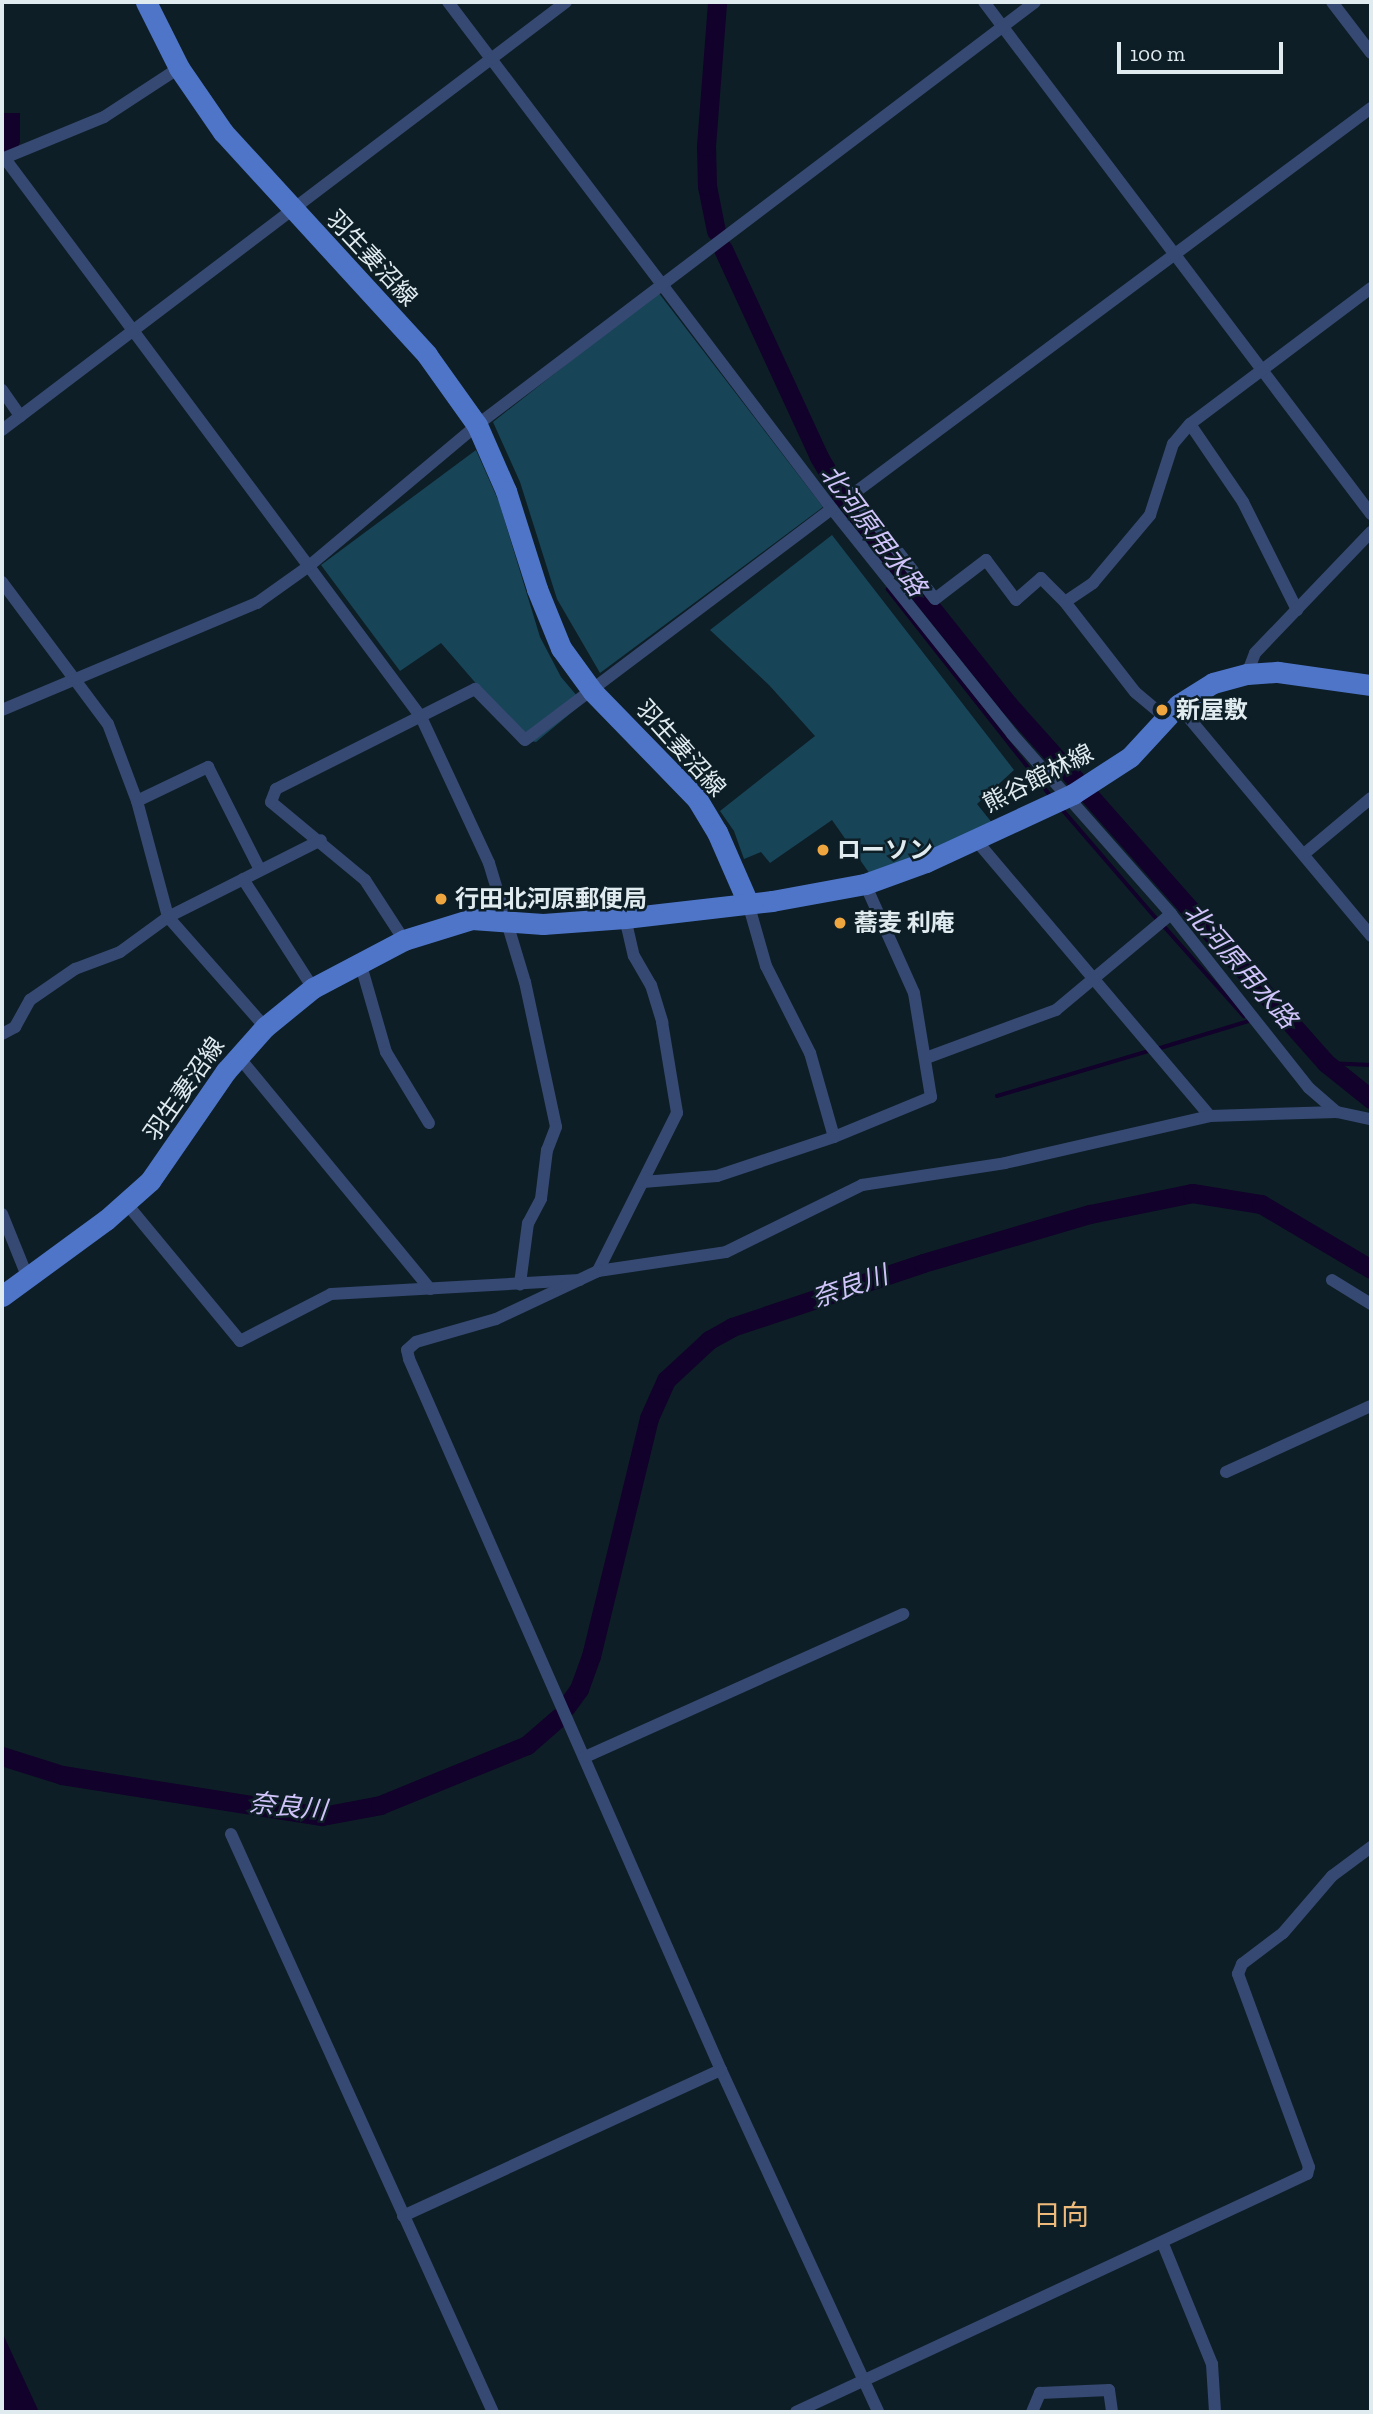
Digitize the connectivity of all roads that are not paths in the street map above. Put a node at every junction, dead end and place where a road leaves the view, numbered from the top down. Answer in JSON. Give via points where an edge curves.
{"nodes":[{"id":1,"x":146,"y":2,"type":"edge"},
{"id":2,"x":448,"y":2,"type":"edge"},
{"id":3,"x":566,"y":2,"type":"edge"},
{"id":4,"x":984,"y":2,"type":"edge"},
{"id":5,"x":1034,"y":2,"type":"edge"},
{"id":6,"x":1332,"y":2,"type":"edge"},
{"id":7,"x":1002,"y":26,"type":"junction"},
{"id":8,"x":1371,"y":53,"type":"edge"},
{"id":9,"x":491,"y":58,"type":"junction"},
{"id":10,"x":179,"y":68,"type":"junction"},
{"id":11,"x":1371,"y":108,"type":"edge"},
{"id":12,"x":4,"y":159,"type":"edge"},
{"id":13,"x":292,"y":209,"type":"junction"},
{"id":14,"x":1176,"y":256,"type":"junction"},
{"id":15,"x":662,"y":285,"type":"junction"},
{"id":16,"x":1371,"y":288,"type":"edge"},
{"id":17,"x":134,"y":330,"type":"junction"},
{"id":18,"x":1261,"y":371,"type":"junction"},
{"id":19,"x":2,"y":390,"type":"edge"},
{"id":20,"x":20,"y":416,"type":"junction"},
{"id":21,"x":1190,"y":424,"type":"junction"},
{"id":22,"x":477,"y":425,"type":"junction"},
{"id":23,"x":2,"y":430,"type":"edge"},
{"id":24,"x":832,"y":509,"type":"junction"},
{"id":25,"x":1371,"y":514,"type":"edge"},
{"id":26,"x":1371,"y":532,"type":"edge"},
{"id":27,"x":309,"y":565,"type":"junction"},
{"id":28,"x":2,"y":582,"type":"edge"},
{"id":29,"x":1065,"y":602,"type":"junction"},
{"id":30,"x":1297,"y":610,"type":"junction"},
{"id":31,"x":1247,"y":674,"type":"junction"},
{"id":32,"x":76,"y":679,"type":"junction"},
{"id":33,"x":1371,"y":685,"type":"edge"},
{"id":34,"x":593,"y":692,"type":"junction"},
{"id":35,"x":2,"y":710,"type":"edge"},
{"id":36,"x":1172,"y":712,"type":"junction"},
{"id":37,"x":421,"y":717,"type":"junction"},
{"id":38,"x":1078,"y":791,"type":"junction"},
{"id":39,"x":1371,"y":798,"type":"edge"},
{"id":40,"x":137,"y":801,"type":"junction"},
{"id":41,"x":975,"y":839,"type":"junction"},
{"id":42,"x":321,"y":841,"type":"junction"},
{"id":43,"x":1304,"y":854,"type":"junction"},
{"id":44,"x":260,"y":870,"type":"junction"},
{"id":45,"x":243,"y":879,"type":"junction"},
{"id":46,"x":864,"y":884,"type":"junction"},
{"id":47,"x":748,"y":904,"type":"junction"},
{"id":48,"x":1171,"y":914,"type":"junction"},
{"id":49,"x":168,"y":917,"type":"junction"},
{"id":50,"x":625,"y":918,"type":"junction"},
{"id":51,"x":509,"y":922,"type":"junction"},
{"id":52,"x":1371,"y":936,"type":"edge"},
{"id":53,"x":404,"y":940,"type":"junction"},
{"id":54,"x":360,"y":961,"type":"junction"},
{"id":55,"x":1095,"y":979,"type":"junction"},
{"id":56,"x":313,"y":988,"type":"junction"},
{"id":57,"x":265,"y":1027,"type":"junction"},
{"id":58,"x":2,"y":1034,"type":"edge"},
{"id":59,"x":238,"y":1056,"type":"junction"},
{"id":60,"x":926,"y":1058,"type":"junction"},
{"id":61,"x":1337,"y":1112,"type":"junction"},
{"id":62,"x":1210,"y":1115,"type":"junction"},
{"id":63,"x":1371,"y":1119,"type":"edge"},
{"id":64,"x":429,"y":1123,"type":"dead end"},
{"id":65,"x":834,"y":1137,"type":"junction"},
{"id":66,"x":643,"y":1182,"type":"junction"},
{"id":67,"x":125,"y":1203,"type":"junction"},
{"id":68,"x":2,"y":1214,"type":"edge"},
{"id":69,"x":593,"y":1275,"type":"junction"},
{"id":70,"x":27,"y":1276,"type":"junction"},
{"id":71,"x":1332,"y":1280,"type":"dead end"},
{"id":72,"x":520,"y":1283,"type":"junction"},
{"id":73,"x":430,"y":1289,"type":"junction"},
{"id":74,"x":2,"y":1296,"type":"edge"},
{"id":75,"x":1371,"y":1304,"type":"edge"},
{"id":76,"x":1371,"y":1406,"type":"edge"},
{"id":77,"x":1226,"y":1472,"type":"dead end"},
{"id":78,"x":903,"y":1614,"type":"dead end"},
{"id":79,"x":584,"y":1757,"type":"junction"},
{"id":80,"x":231,"y":1834,"type":"dead end"},
{"id":81,"x":1371,"y":1847,"type":"edge"},
{"id":82,"x":721,"y":2070,"type":"junction"},
{"id":83,"x":403,"y":2216,"type":"junction"},
{"id":84,"x":1163,"y":2244,"type":"junction"},
{"id":85,"x":864,"y":2382,"type":"junction"},
{"id":86,"x":493,"y":2412,"type":"edge"},
{"id":87,"x":796,"y":2412,"type":"edge"},
{"id":88,"x":878,"y":2412,"type":"edge"},
{"id":89,"x":1032,"y":2412,"type":"edge"},
{"id":90,"x":1112,"y":2412,"type":"edge"},
{"id":91,"x":1215,"y":2412,"type":"edge"}],
"edges":[{"from":1,"to":10,"type":"main road","name":"羽生妻沼線"},
{"from":2,"to":9,"type":"street"},
{"from":3,"to":9,"type":"street"},
{"from":4,"to":7,"type":"street"},
{"from":5,"to":7,"type":"street"},
{"from":6,"to":8,"type":"street"},
{"from":7,"to":14,"type":"street"},
{"from":7,"to":15,"type":"street"},
{"from":9,"to":13,"type":"street"},
{"from":9,"to":15,"type":"street"},
{"from":10,"to":12,"type":"street","via":[[104,117]]},
{"from":10,"to":13,"type":"main road","name":"羽生妻沼線","via":[[223,132]]},
{"from":11,"to":14,"type":"street"},
{"from":12,"to":17,"type":"street"},
{"from":13,"to":17,"type":"street"},
{"from":13,"to":22,"type":"main road","name":"羽生妻沼線","via":[[427,355]]},
{"from":14,"to":18,"type":"street"},
{"from":14,"to":29,"type":"street","via":[[853,494],[935,599],[986,560],[1016,600],[1041,578]]},
{"from":15,"to":22,"type":"street"},
{"from":15,"to":24,"type":"street"},
{"from":16,"to":18,"type":"street"},
{"from":17,"to":20,"type":"street"},
{"from":17,"to":27,"type":"street"},
{"from":18,"to":21,"type":"street"},
{"from":18,"to":25,"type":"street"},
{"from":19,"to":20,"type":"street"},
{"from":20,"to":23,"type":"street"},
{"from":21,"to":29,"type":"street","via":[[1173,444],[1150,514],[1093,583]]},
{"from":21,"to":30,"type":"street","via":[[1243,502]]},
{"from":22,"to":27,"type":"street"},
{"from":22,"to":34,"type":"main road","name":"羽生妻沼線","via":[[506,491],[549,622]]},
{"from":24,"to":34,"type":"street"},
{"from":24,"to":38,"type":"street","via":[[1012,734]]},
{"from":26,"to":30,"type":"street"},
{"from":27,"to":32,"type":"street","via":[[257,603]]},
{"from":27,"to":37,"type":"street"},
{"from":28,"to":32,"type":"street"},
{"from":29,"to":36,"type":"street","via":[[1135,692]]},
{"from":30,"to":31,"type":"street","via":[[1255,653]]},
{"from":31,"to":33,"type":"main road","name":"熊谷館林線","via":[[1306,675]]},
{"from":31,"to":36,"type":"main road","name":"熊谷館林線","via":[[1213,683]]},
{"from":32,"to":35,"type":"street"},
{"from":32,"to":40,"type":"street","via":[[108,724]]},
{"from":34,"to":37,"type":"street","via":[[526,740],[475,689]]},
{"from":34,"to":47,"type":"main road","name":"羽生妻沼線","via":[[697,799],[717,832]]},
{"from":36,"to":38,"type":"main road","name":"熊谷館林線","via":[[1130,757]]},
{"from":36,"to":43,"type":"street"},
{"from":37,"to":42,"type":"street","via":[[276,789],[271,802]]},
{"from":37,"to":51,"type":"street","via":[[489,863]]},
{"from":38,"to":41,"type":"main road","name":"熊谷館林線"},
{"from":38,"to":48,"type":"street"},
{"from":39,"to":43,"type":"street"},
{"from":40,"to":44,"type":"street","via":[[208,767]]},
{"from":40,"to":49,"type":"street"},
{"from":41,"to":46,"type":"main road","name":"熊谷館林線"},
{"from":41,"to":55,"type":"street"},
{"from":42,"to":44,"type":"street"},
{"from":42,"to":53,"type":"street","via":[[365,880]]},
{"from":43,"to":52,"type":"street"},
{"from":44,"to":45,"type":"street"},
{"from":45,"to":49,"type":"street"},
{"from":45,"to":56,"type":"street"},
{"from":46,"to":47,"type":"main road","name":"熊谷館林線"},
{"from":46,"to":60,"type":"street","via":[[914,993]]},
{"from":47,"to":50,"type":"main road","name":"羽生妻沼線"},
{"from":47,"to":65,"type":"street","via":[[766,966],[810,1053]]},
{"from":48,"to":55,"type":"street"},
{"from":48,"to":61,"type":"street","via":[[1309,1088]]},
{"from":49,"to":57,"type":"street"},
{"from":49,"to":58,"type":"street","via":[[120,951],[75,969],[30,1000],[15,1027]]},
{"from":50,"to":51,"type":"main road","name":"羽生妻沼線"},
{"from":50,"to":66,"type":"street","via":[[634,956],[651,985],[661,1018],[677,1114]]},
{"from":51,"to":53,"type":"main road","name":"羽生妻沼線","via":[[456,922]]},
{"from":51,"to":72,"type":"street","via":[[556,1128],[547,1150],[541,1199],[528,1223]]},
{"from":53,"to":54,"type":"main road","name":"羽生妻沼線"},
{"from":54,"to":56,"type":"main road","name":"羽生妻沼線"},
{"from":54,"to":64,"type":"street","via":[[386,1052]]},
{"from":55,"to":60,"type":"street","via":[[1056,1010]]},
{"from":55,"to":62,"type":"street"},
{"from":56,"to":57,"type":"main road","name":"羽生妻沼線"},
{"from":57,"to":59,"type":"main road","name":"羽生妻沼線"},
{"from":59,"to":67,"type":"main road","name":"羽生妻沼線","via":[[161,1168]]},
{"from":59,"to":73,"type":"street"},
{"from":60,"to":65,"type":"street","via":[[931,1097]]},
{"from":61,"to":62,"type":"street"},
{"from":61,"to":63,"type":"street","via":[[1363,1121]]},
{"from":62,"to":69,"type":"street","via":[[1005,1163],[862,1185],[726,1252]]},
{"from":65,"to":66,"type":"street","via":[[717,1176]]},
{"from":66,"to":69,"type":"street"},
{"from":67,"to":70,"type":"main road","name":"羽生妻沼線"},
{"from":67,"to":73,"type":"street","via":[[240,1341],[331,1294]]},
{"from":68,"to":70,"type":"street"},
{"from":69,"to":72,"type":"street"},
{"from":69,"to":79,"type":"street","via":[[468,1330],[416,1342],[407,1350]]},
{"from":70,"to":74,"type":"main road","name":"羽生妻沼線"},
{"from":71,"to":75,"type":"street"},
{"from":72,"to":73,"type":"street"},
{"from":76,"to":77,"type":"street"},
{"from":78,"to":79,"type":"street"},
{"from":79,"to":82,"type":"street"},
{"from":80,"to":83,"type":"street"},
{"from":81,"to":84,"type":"street","via":[[1332,1876],[1283,1933],[1242,1964],[1237,1974],[1309,2167],[1307,2174]]},
{"from":82,"to":83,"type":"street"},
{"from":82,"to":85,"type":"street"},
{"from":83,"to":86,"type":"street"},
{"from":84,"to":85,"type":"street"},
{"from":84,"to":91,"type":"street","via":[[1212,2364]]},
{"from":85,"to":87,"type":"street"},
{"from":85,"to":88,"type":"street"},
{"from":89,"to":90,"type":"street","via":[[1040,2393],[1110,2390]]}]}
